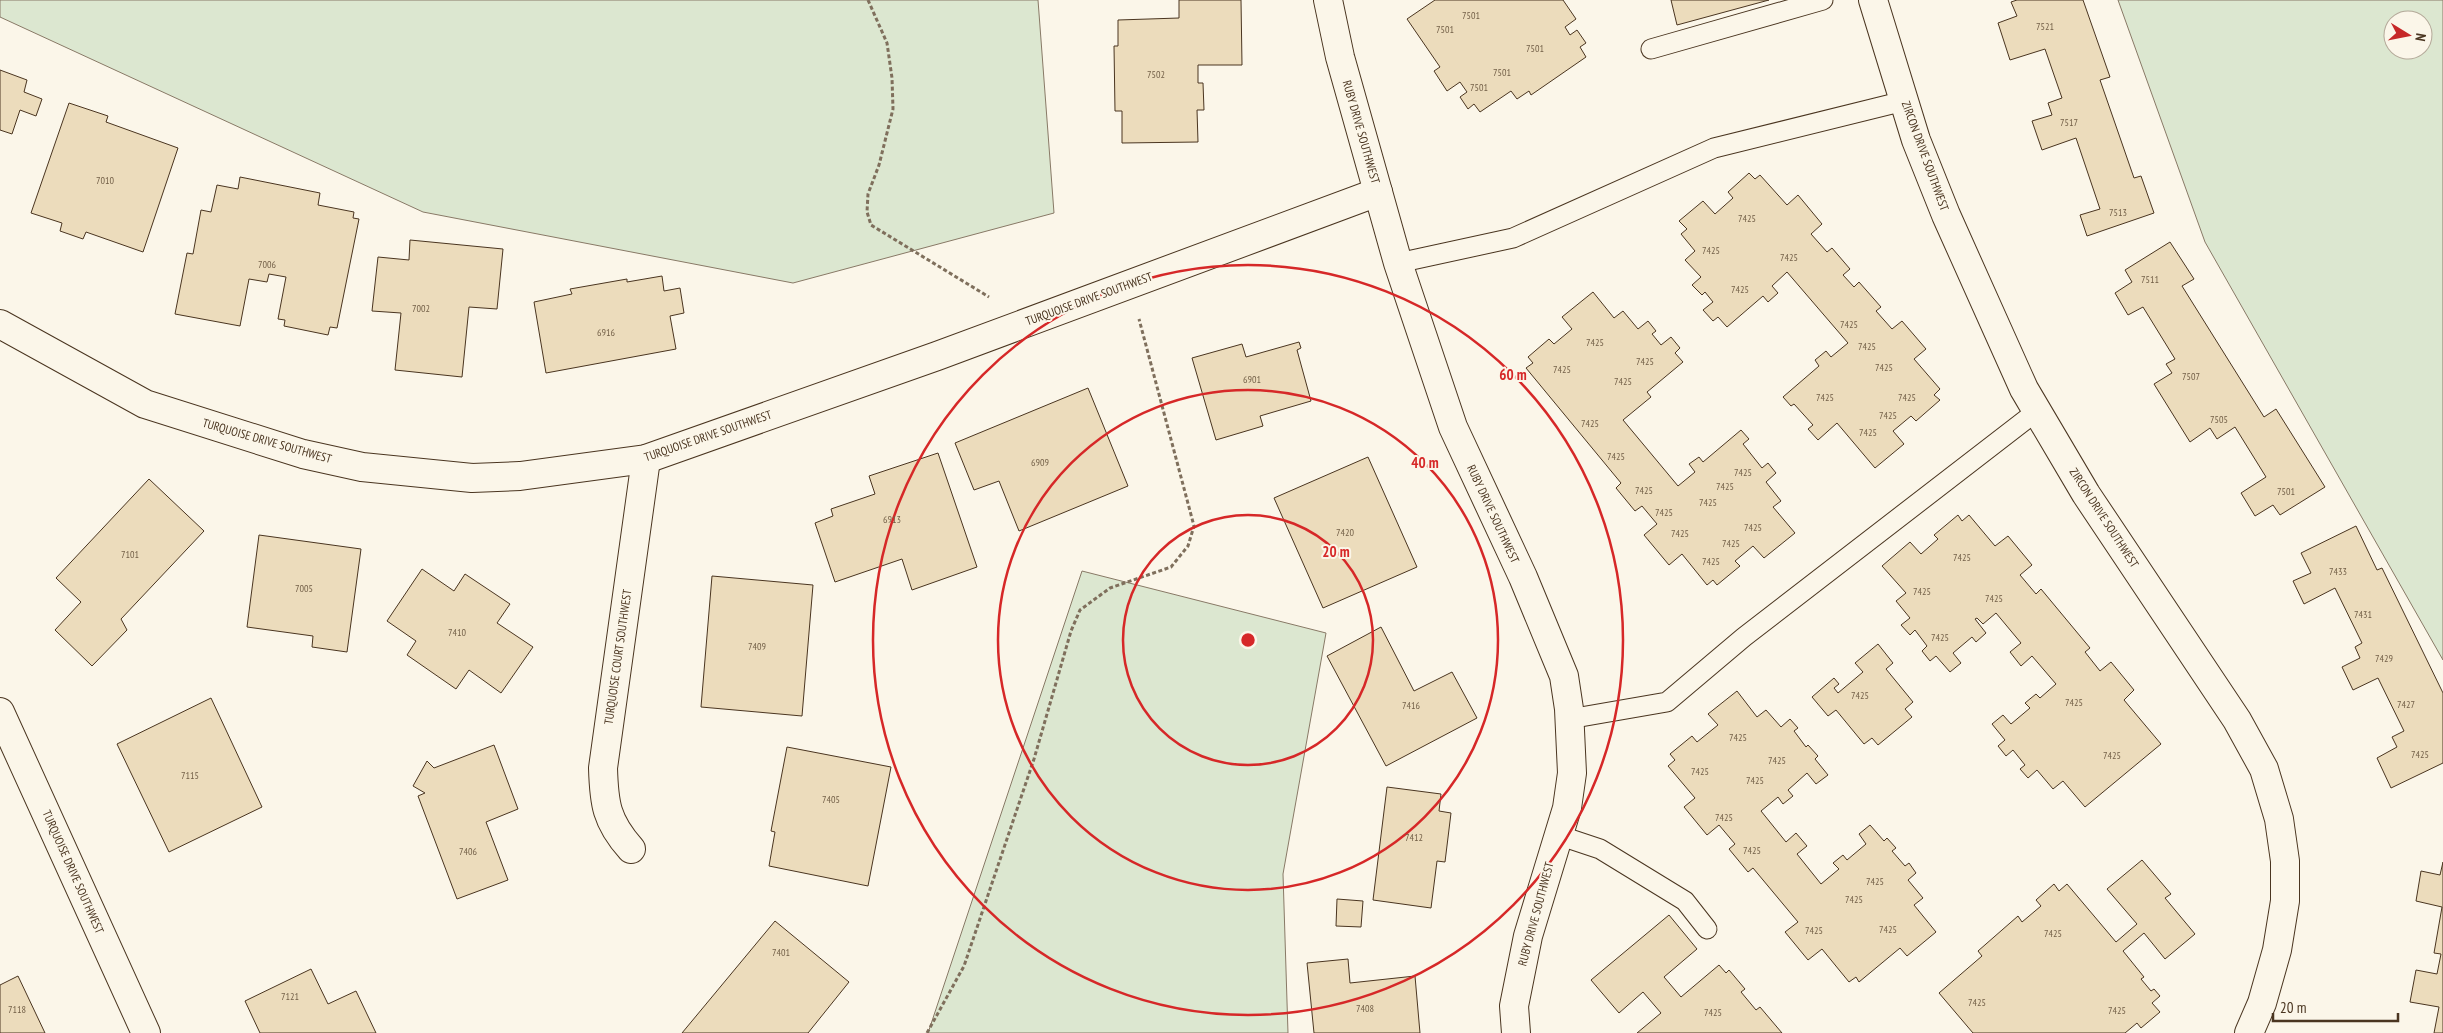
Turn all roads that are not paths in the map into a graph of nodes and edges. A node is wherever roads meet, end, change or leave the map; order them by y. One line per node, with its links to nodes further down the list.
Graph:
1 (1328, 0): 6 (street, RUBY DRIVE SOUTHWEST)
2 (1823, 0): 4 (lane)
3 (1873, 0): 5 (street, ZIRCON DRIVE SOUTHWEST)
4 (1650, 49)
5 (1904, 101): 7 (lane); 9 (street, ZIRCON DRIVE SOUTHWEST)
6 (1378, 192): 7 (street, RUBY DRIVE SOUTHWEST); 10 (street, TURQUOISE DRIVE SOUTHWEST)
7 (1398, 264): 12 (street, RUBY DRIVE SOUTHWEST)
8 (0, 324): 10 (street, TURQUOISE DRIVE SOUTHWEST)
9 (2037, 411): 12 (lane); 18 (street, ZIRCON DRIVE SOUTHWEST)
10 (646, 459): 14 (street, TURQUOISE COURT SOUTHWEST)
11 (0, 712): 16 (street, TURQUOISE DRIVE SOUTHWEST)
12 (1569, 719): 13 (street, RUBY DRIVE SOUTHWEST)
13 (1558, 835): 15 (lane); 17 (street, RUBY DRIVE SOUTHWEST)
14 (631, 848)
15 (1707, 929)
16 (146, 1033)
17 (1516, 1033)
18 (2249, 1033)

